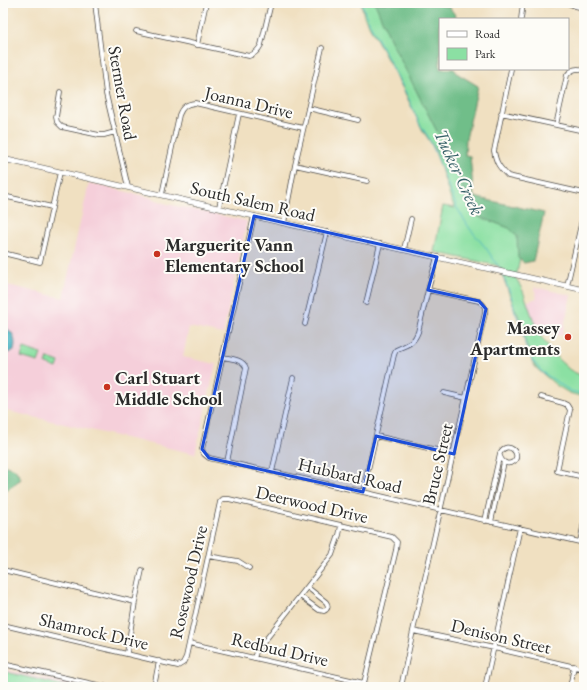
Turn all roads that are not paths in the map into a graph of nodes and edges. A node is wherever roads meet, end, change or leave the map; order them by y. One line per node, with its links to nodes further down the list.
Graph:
1 (95, 3): 20 (street, Stermer Road)
2 (206, 3): 9 (street)
3 (271, 3): 9 (street)
4 (523, 3): 7 (street)
5 (567, 3): 6 (street)
6 (584, 8)
7 (521, 18)
8 (136, 31): 9 (street)
9 (197, 45)
10 (322, 48): 14 (street)
11 (511, 70): 15 (street)
12 (584, 70): 18 (street)
13 (60, 92): 20 (street)
14 (308, 108): 17 (street); 19 (street)
15 (501, 113): 18 (street); 27 (street)
16 (239, 114): 19 (street, Joanna Drive); 28 (street, Joanna Drive); 31 (street)
17 (358, 120)
18 (556, 125): 21 (street)
19 (303, 128): 23 (street)
20 (115, 132): 26 (street, Stermer Road)
21 (584, 132)
22 (3, 158): 24 (main road, South Salem Road)
23 (295, 165): 25 (street); 35 (street)
24 (60, 172): 26 (main road, South Salem Road); 30 (street)
25 (367, 180)
26 (128, 187): 28 (main road, South Salem Road)
27 (584, 193)
28 (162, 194): 31 (main road, South Salem Road)
29 (3, 196): 30 (street)
30 (52, 207): 39 (street)
31 (219, 207): 33 (main road, South Salem Road)
32 (584, 211): 41 (street)
33 (254, 216): 35 (main road, South Salem Road); 46 (street)
34 (411, 219): 38 (street)
35 (284, 223): 36 (main road, South Salem Road)
36 (327, 232): 37 (main road, South Salem Road); 45 (street)
37 (380, 244): 38 (main road, South Salem Road); 44 (street)
38 (404, 249): 40 (main road, South Salem Road)
39 (3, 254)
40 (437, 257): 41 (main road, South Salem Road); 42 (street)
41 (567, 286): 43 (main road, South Salem Road)
42 (428, 290): 50 (street, Bruce Street); 51 (street)
43 (584, 290)
44 (366, 302)
45 (305, 324)
46 (223, 357): 54 (street); 54 (street, Hubbard Road)
47 (293, 378): 56 (street)
48 (444, 393): 50 (street)
49 (541, 397): 57 (street)
50 (466, 398): 52 (street, Bruce Street)
51 (376, 436): 52 (street); 58 (street)
52 (454, 454): 60 (street, Bruce Street)
53 (500, 456): 55 (street); 55 (street); 61 (street)
54 (227, 462): 56 (street, Hubbard Road)
55 (504, 462): 62 (street)
56 (272, 472): 58 (street, Hubbard Road)
57 (584, 477)
58 (364, 492): 60 (street, Hubbard Road)
59 (220, 502): 64 (street, Deerwood Drive); 67 (street, Rosewood Drive)
60 (441, 510): 61 (street, Hubbard Road); 75 (street, Bruce Street)
61 (485, 521): 62 (street, Hubbard Road)
62 (491, 522): 65 (street, Hubbard Road)
63 (584, 522): 66 (street)
64 (341, 526): 71 (street); 85 (street, Deerwood Drive)
65 (520, 528): 66 (street, Hubbard Road); 77 (street)
66 (582, 542)
67 (208, 556): 68 (street); 76 (street, Rosewood Drive)
68 (249, 568)
69 (3, 570): 73 (street)
70 (142, 570): 73 (street)
71 (307, 587): 72 (street); 72 (street)
72 (300, 596): 79 (street)
73 (135, 602): 78 (street)
74 (3, 624): 78 (street, Shamrock Drive)
75 (413, 631): 77 (street, Denison Street); 88 (street, Bruce Street)
76 (189, 643): 79 (street, Redbud Drive); 82 (street, Rosewood Drive)
77 (494, 648): 83 (street, Denison Street); 89 (street)
78 (126, 653): 80 (street, Shamrock Drive)
79 (254, 658): 85 (street, Redbud Drive)
80 (159, 661): 82 (street, Shamrock Drive); 87 (street, Rosewood Drive)
81 (3, 664): 86 (street)
82 (178, 666)
83 (574, 666): 84 (street, Denison Street); 90 (street)
84 (584, 669)
85 (365, 685)
86 (107, 687)
87 (154, 687)
88 (401, 687)
89 (485, 687)
90 (570, 687)

